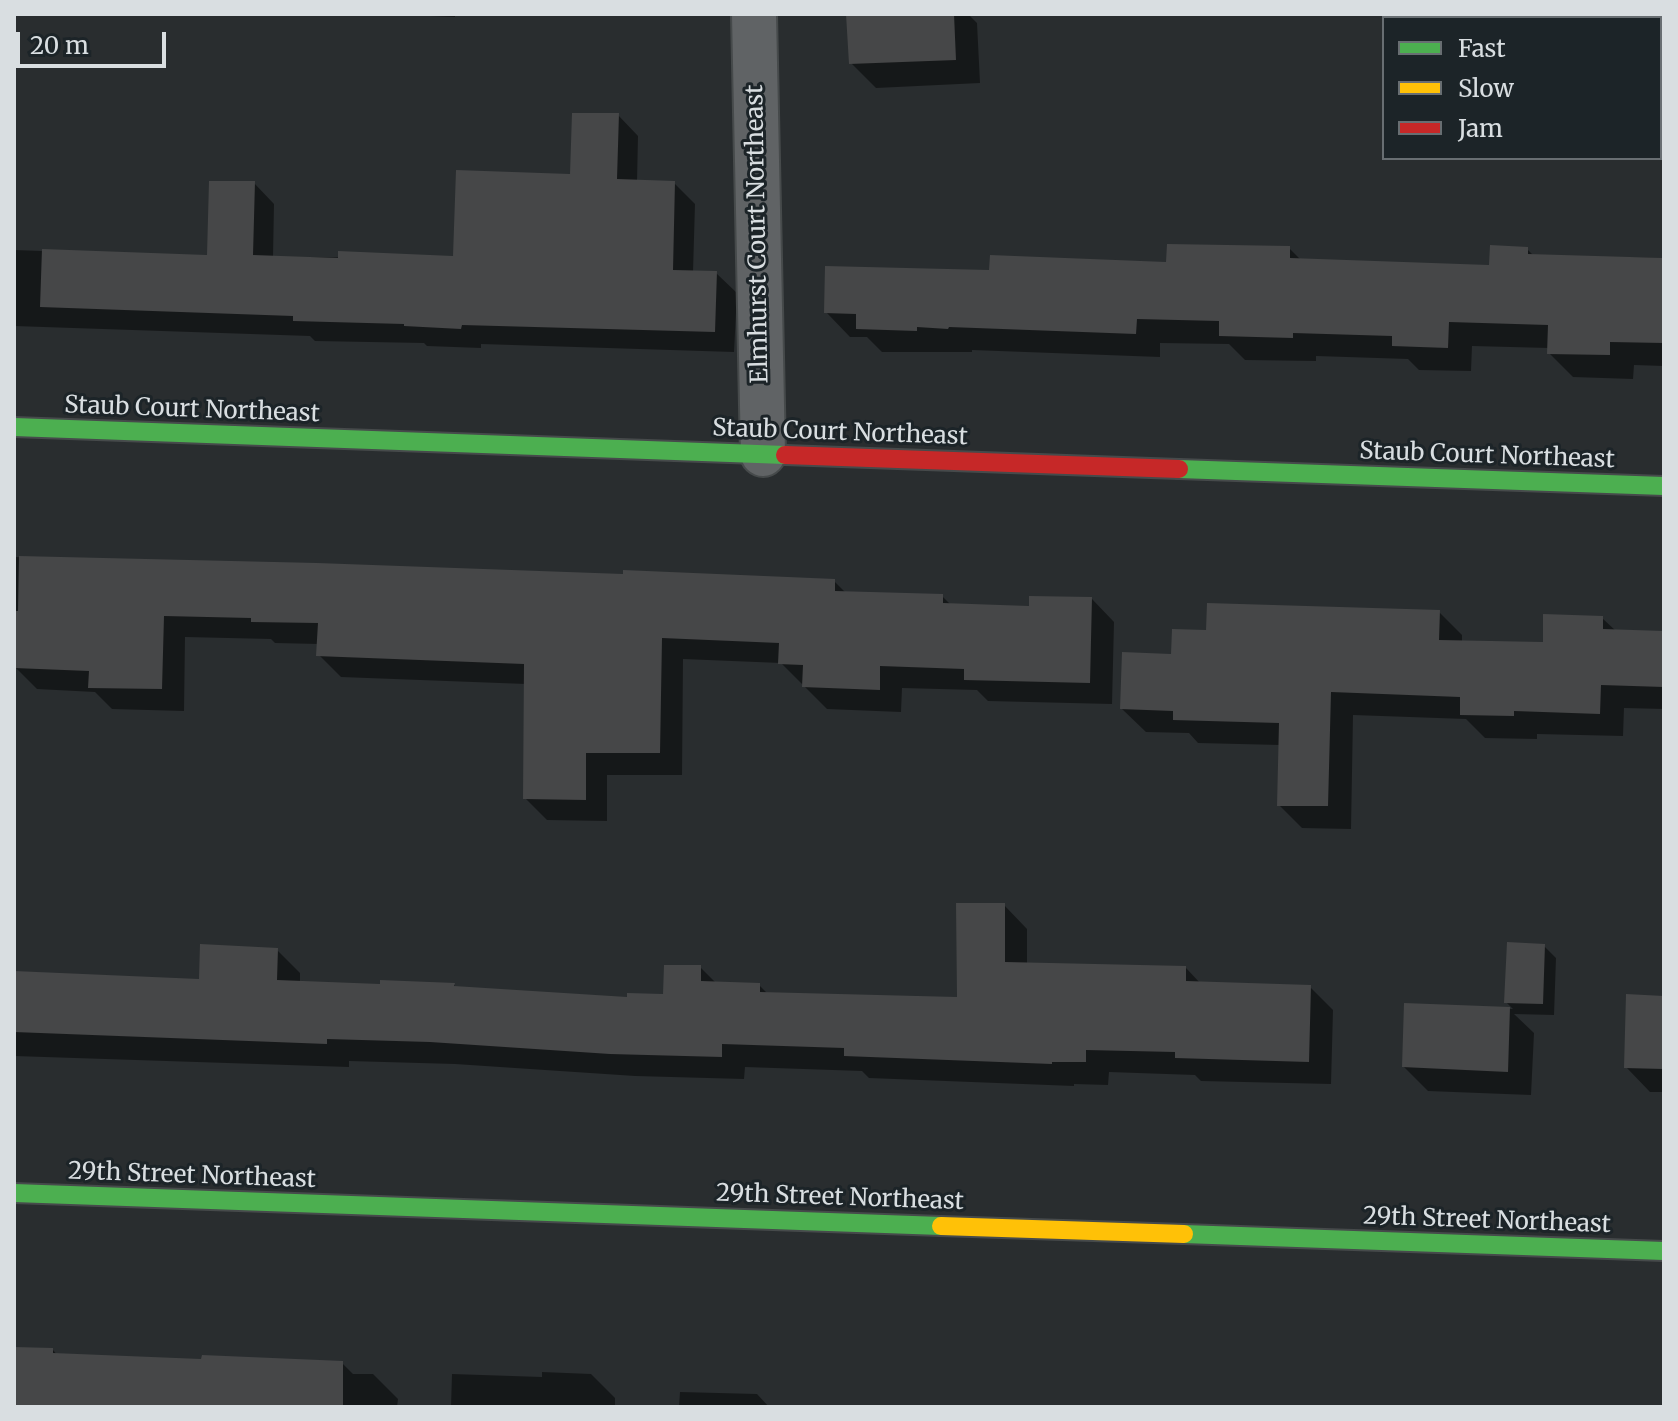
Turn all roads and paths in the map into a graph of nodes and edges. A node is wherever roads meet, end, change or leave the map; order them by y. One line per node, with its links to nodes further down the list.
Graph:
1 (754, 14): 3 (street, Elmhurst Court Northeast)
2 (14, 427): 3 (street, Staub Court Northeast)
3 (763, 454): 4 (street, Staub Court Northeast)
4 (1664, 486)
5 (14, 1193): 6 (street, 29th Street Northeast)
6 (1664, 1251)

